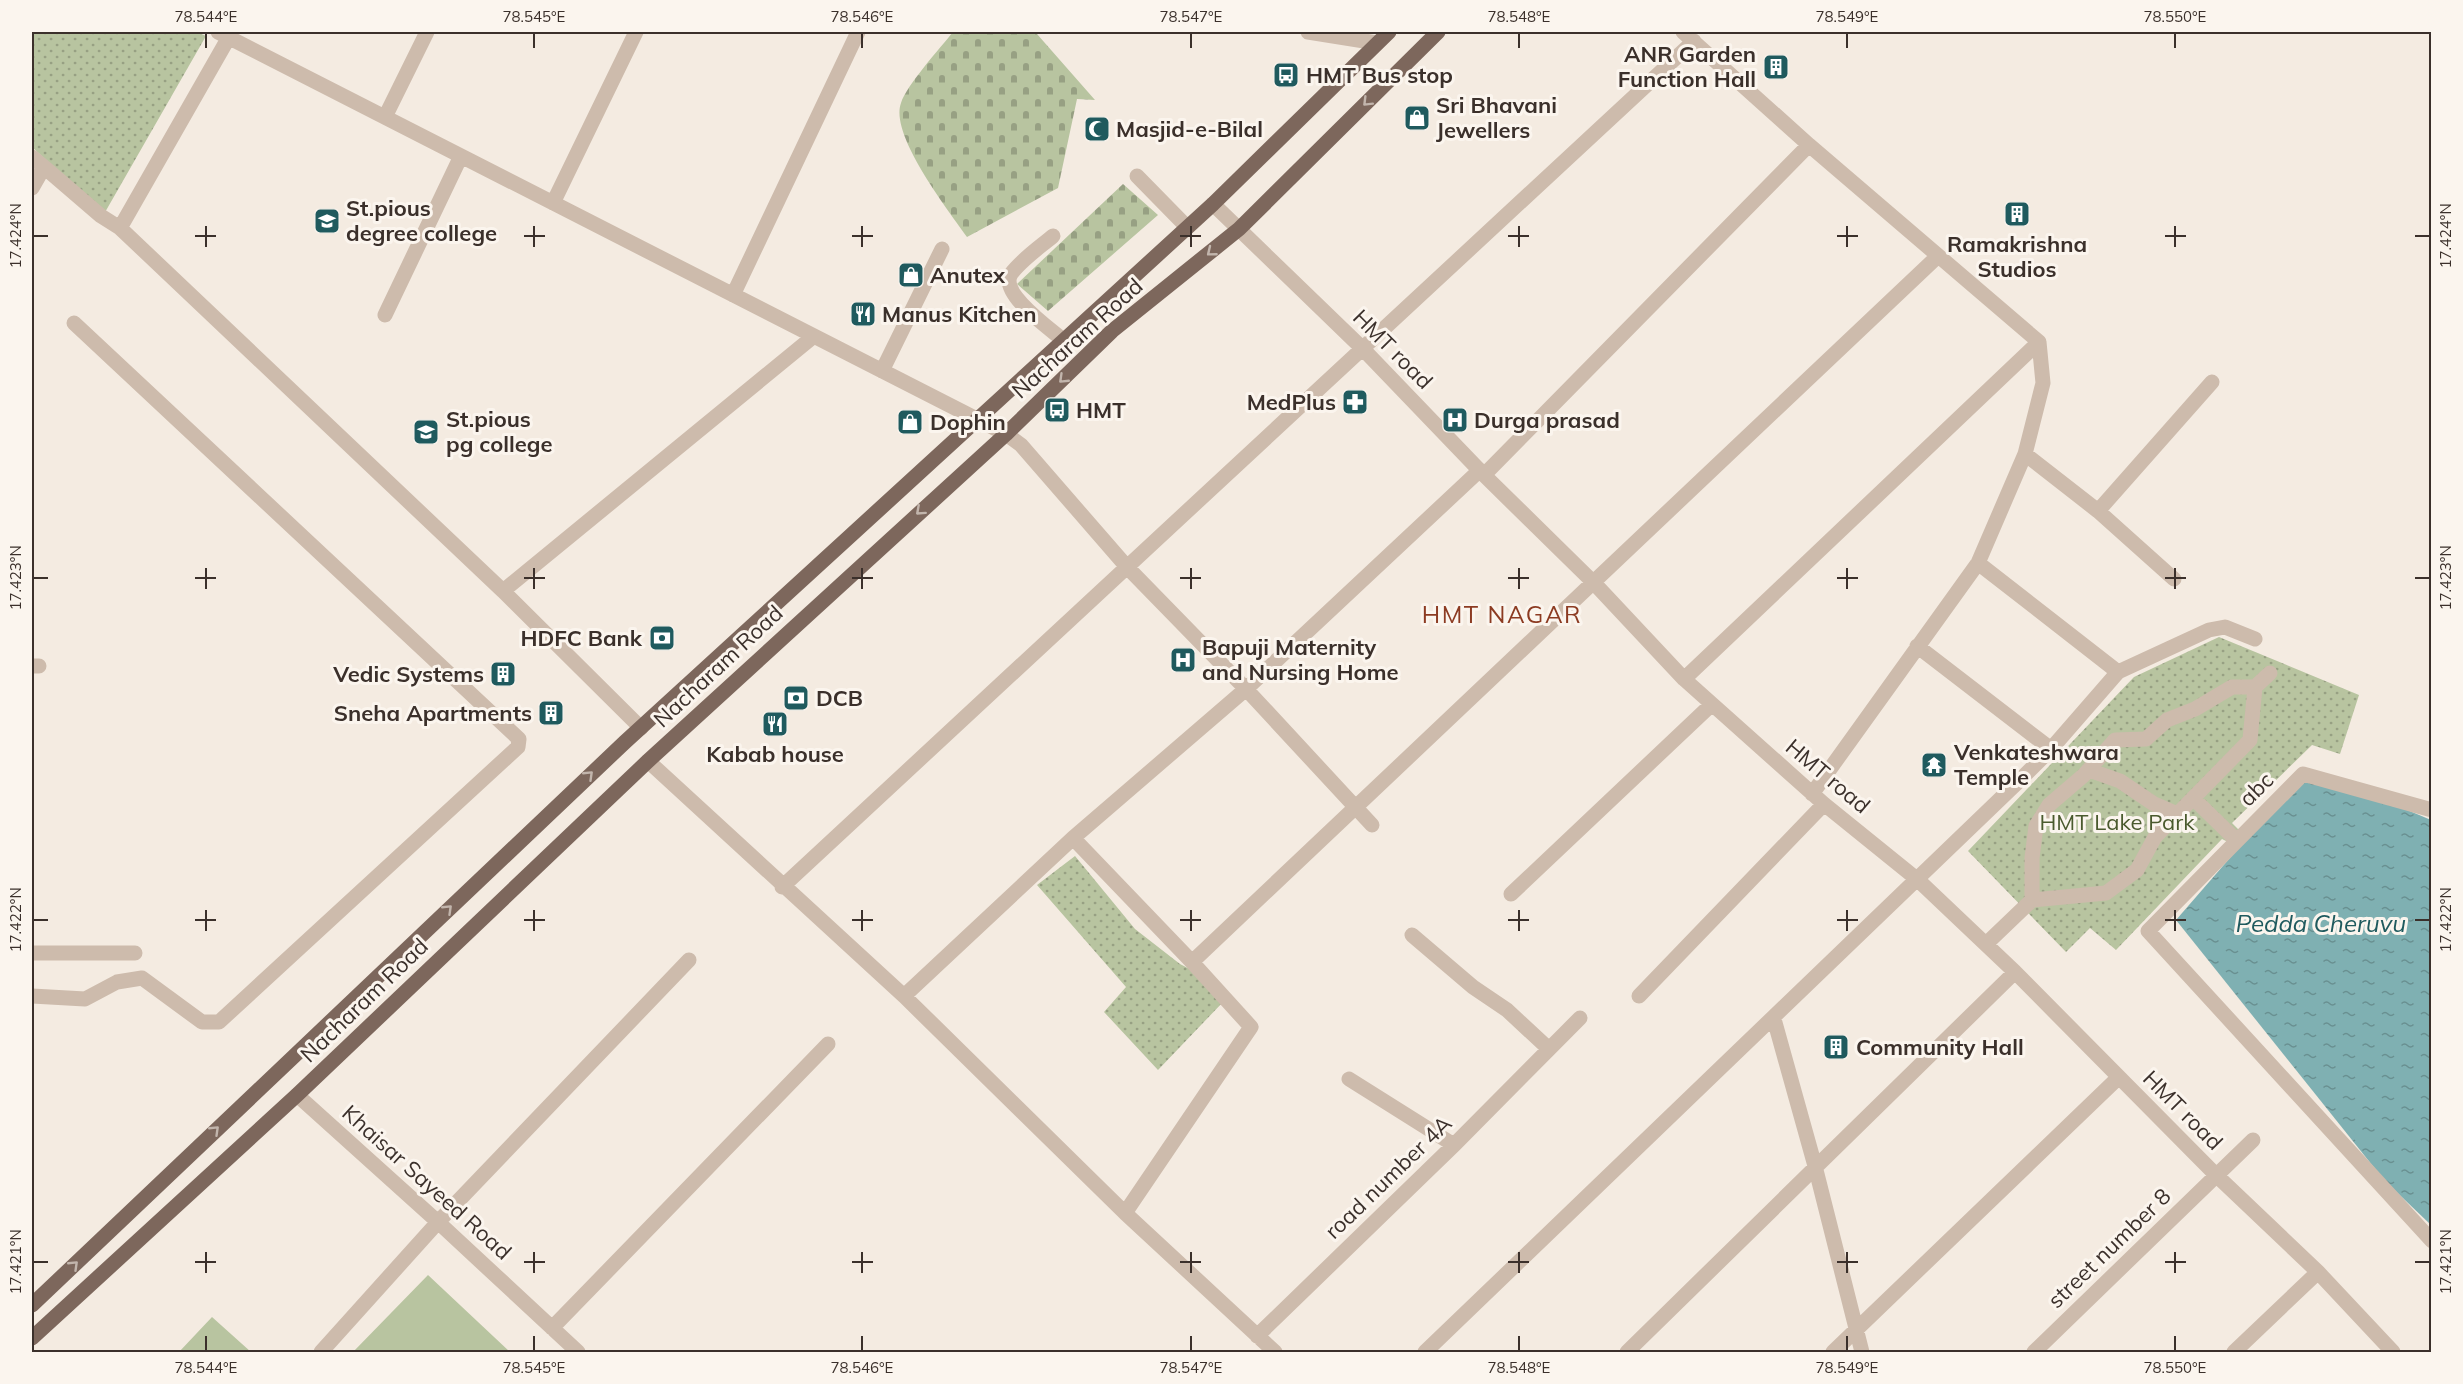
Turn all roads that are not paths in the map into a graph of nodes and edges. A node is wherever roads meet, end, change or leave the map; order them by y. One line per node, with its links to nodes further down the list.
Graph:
1 (428, 32): 10 (street)
2 (636, 32): 17 (street)
3 (858, 32): 25 (street)
4 (1308, 32): 9 (street)
5 (1389, 32): 9 (main road, Nacharam Road)
6 (1438, 32): 21 (main road, Nacharam Road, one-way to 21)
7 (224, 34): 10 (street); 20 (street)
8 (1688, 36): 11 (street); 31 (street)
9 (1377, 43): 18 (main road, Nacharam Road)
10 (385, 117): 12 (street)
11 (1809, 145): 24 (street); 37 (street)
12 (461, 156): 17 (street); 26 (street)
13 (32, 157): 14 (street)
14 (44, 167): 16 (street); 20 (street)
15 (1137, 176): 19 (street)
16 (32, 188)
17 (553, 203): 25 (street)
18 (1213, 204): 19 (main road, Nacharam Road); 21 (street, HMT road)
19 (1187, 227): 29 (main road, Nacharam Road)
20 (120, 228): 43 (street)
21 (1239, 229): 31 (street, HMT road); 35 (main road, Nacharam Road, one-way to 35)
22 (1053, 236): 29 (street)
23 (942, 249): 32 (street)
24 (1938, 256): 30 (street); 42 (street)
25 (733, 295): 28 (street)
26 (385, 315)
27 (74, 323): 76 (street)
28 (814, 336): 32 (street); 43 (street)
29 (1063, 340): 34 (main road, Nacharam Road)
30 (2039, 342): 36 (street); 48 (street)
31 (1362, 348): 37 (street, HMT road); 40 (street)
32 (882, 370): 34 (street)
33 (2212, 382): 38 (street)
34 (977, 417): 35 (street); 52 (main road, Nacharam Road)
35 (1006, 434): 40 (street); 54 (main road, Nacharam Road, one-way to 54)
36 (2025, 454): 38 (street); 39 (street)
37 (1482, 473): 42 (street, HMT road); 50 (street)
38 (2098, 511): 41 (street)
39 (1978, 563): 45 (street); 46 (street)
40 (1127, 567): 50 (street); 66 (street)
41 (2174, 579)
42 (1594, 583): 48 (street, HMT road); 59 (street)
43 (503, 591): 52 (street)
44 (2255, 639): 46 (street)
45 (1917, 646): 53 (street); 56 (street)
46 (2118, 672): 53 (street)
47 (2270, 673): 49 (street)
48 (1684, 679): 51 (street, HMT road)
49 (2255, 687): 55 (street); 57 (street)
50 (1246, 688): 59 (street); 64 (street)
51 (1711, 705): 56 (street, HMT road); 67 (street)
52 (641, 728): 94 (main road, Nacharam Road, one-way to 52)
53 (2051, 749): 65 (street)
54 (648, 761): 66 (street); 85 (main road, Nacharam Road)
55 (2089, 770): 61 (street); 68 (street)
56 (1812, 794): 58 (street, HMT road)
57 (2193, 798): 61 (street); 63 (street)
58 (1824, 804): 65 (street, HMT road); 78 (street)
59 (1356, 807): 62 (street); 74 (street)
60 (2432, 810): 92 (street, abc)
61 (2177, 814): 68 (street)
62 (1372, 825)
63 (2233, 837)
64 (1073, 838): 74 (street); 77 (street)
65 (1918, 880): 70 (street, HMT road); 80 (street)
66 (782, 886): 77 (street)
67 (1511, 894)
68 (2032, 900): 70 (street)
69 (1412, 935): 82 (street)
70 (1986, 944): 75 (street, HMT road)
71 (135, 952): 72 (street)
72 (32, 953)
73 (689, 960): 91 (street)
74 (1192, 962): 90 (street)
75 (2015, 972): 83 (street, HMT road); 88 (street)
76 (32, 996)
77 (904, 996): 90 (street)
78 (1639, 996)
79 (1580, 1018): 82 (street, road number 4A)
80 (1774, 1019): 88 (street); 102 (street)
81 (828, 1044): 95 (street)
82 (1549, 1049): 87 (street, road number 4A)
83 (2119, 1077): 89 (street, HMT road); 96 (street)
84 (1349, 1079): 87 (street)
85 (297, 1095): 91 (street, Khaisar Sayeed Road); 98 (main road, Nacharam Road)
86 (2253, 1140): 89 (street, street number 8)
87 (1454, 1145): 97 (street, road number 4A)
88 (1815, 1166): 96 (street); 103 (street)
89 (2216, 1175): 93 (street, HMT road); 106 (street, street number 8)
90 (1125, 1213): 97 (street)
91 (438, 1222): 95 (street, Khaisar Sayeed Road); 99 (street)
92 (2432, 1241)
93 (2318, 1272): 107 (street); 108 (street, HMT road)
94 (32, 1305)
95 (552, 1328): 100 (street, Khaisar Sayeed Road)
96 (1855, 1330): 104 (street); 105 (street)
97 (1257, 1336): 101 (street)
98 (32, 1338)
99 (321, 1353)
100 (578, 1353)
101 (1275, 1353)
102 (1425, 1353)
103 (1627, 1353)
104 (1833, 1353)
105 (1862, 1353)
106 (2034, 1353)
107 (2234, 1353)
108 (2393, 1353)

